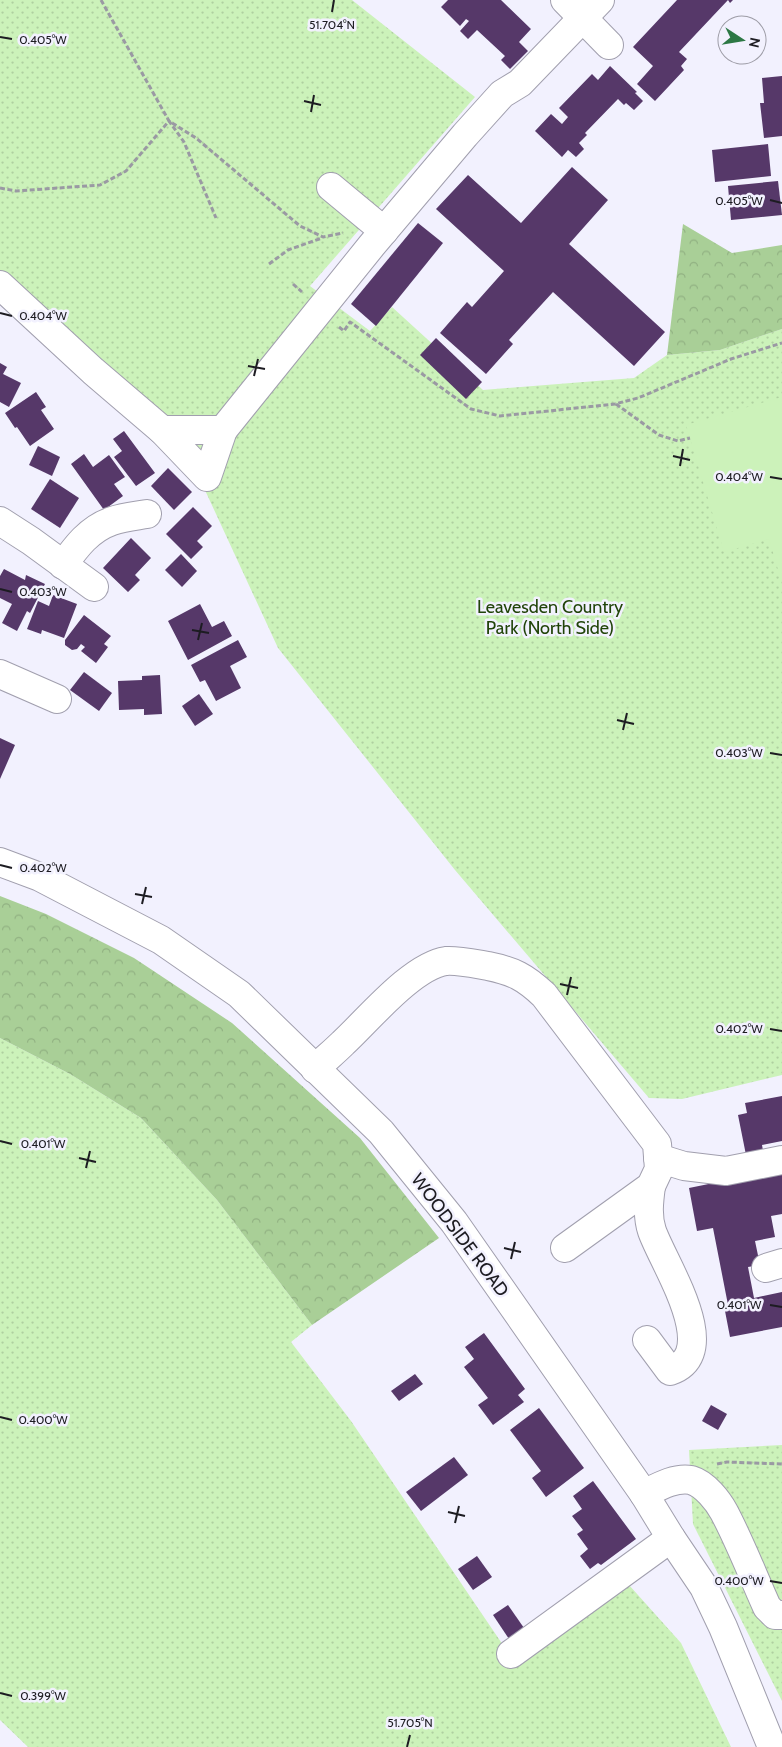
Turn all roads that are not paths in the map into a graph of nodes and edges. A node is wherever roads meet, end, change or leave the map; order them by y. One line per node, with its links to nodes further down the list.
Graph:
1 (583, 6): 2 (street); 4 (street)
2 (609, 45)
3 (332, 187): 4 (street)
4 (374, 223): 7 (street)
5 (0, 285): 6 (street)
6 (162, 430): 7 (street); 7 (street)
7 (223, 430)
8 (146, 514): 10 (street)
9 (0, 521): 10 (street)
10 (63, 565): 11 (street)
11 (94, 587)
12 (0, 674): 13 (street)
13 (57, 699)
14 (0, 862): 15 (street, WOODSIDE ROAD)
15 (315, 1069): 16 (street); 21 (street, WOODSIDE ROAD)
16 (658, 1158): 17 (street); 18 (street)
17 (782, 1160)
18 (651, 1186): 19 (street); 20 (street)
19 (565, 1248)
20 (647, 1340)
21 (644, 1494): 22 (street, WOODSIDE ROAD); 23 (street)
22 (671, 1538): 24 (street); 25 (street, WOODSIDE ROAD)
23 (782, 1615)
24 (511, 1654)
25 (772, 1747)

